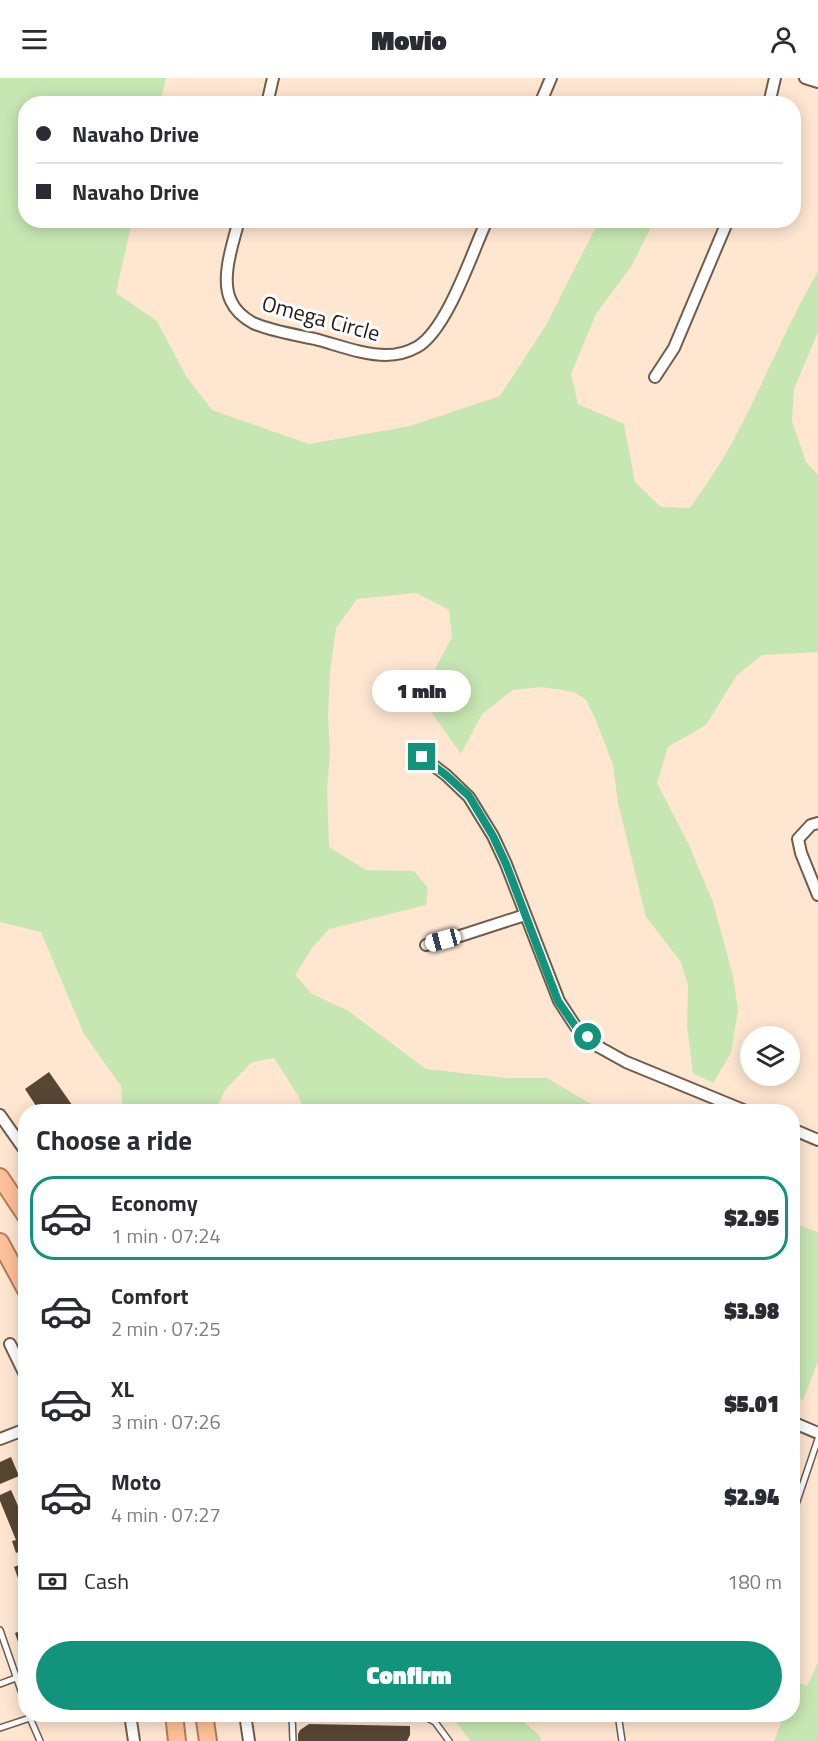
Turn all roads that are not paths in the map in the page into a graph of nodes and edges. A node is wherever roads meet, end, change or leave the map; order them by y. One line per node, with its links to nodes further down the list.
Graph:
1 (273, 78): 6 (street)
2 (551, 78): 7 (street)
3 (776, 78): 8 (street)
4 (805, 78): 5 (street)
5 (818, 82)
6 (269, 96)
7 (543, 96)
8 (771, 96)
9 (237, 228): 10 (street, Omega Circle)
10 (484, 228)
11 (725, 228): 12 (street)
12 (655, 377)
13 (422, 757): 16 (street)
14 (818, 823): 15 (street)
15 (818, 895)
16 (525, 915): 17 (street); 18 (street)
17 (426, 945)
18 (728, 1104)
19 (0, 1115): 22 (street)
20 (800, 1132): 21 (street)
21 (818, 1140)
22 (18, 1141)
23 (0, 1177): 24 (highway)
24 (18, 1204)
25 (0, 1242): 26 (highway)
26 (18, 1275)
27 (10, 1344): 28 (street)
28 (18, 1360)
29 (800, 1425): 31 (street)
30 (18, 1433): 32 (street)
31 (818, 1433)
32 (0, 1439)
33 (818, 1439): 34 (lane)
34 (800, 1492)
35 (0, 1630): 36 (lane)
36 (2, 1643): 37 (lane)
37 (16, 1678): 38 (lane); 39 (lane)
38 (18, 1683)
39 (0, 1684)
40 (18, 1721): 49 (lane)
41 (32, 1722): 50 (lane)
42 (131, 1722): 51 (street)
43 (175, 1722): 52 (highway)
44 (205, 1722): 53 (highway)
45 (246, 1722): 54 (street)
46 (292, 1722): 55 (lane)
47 (435, 1722): 56 (lane)
48 (619, 1722): 57 (lane)
49 (0, 1728)
50 (40, 1741)
51 (134, 1741)
52 (177, 1741)
53 (208, 1741)
54 (249, 1741)
55 (293, 1741)
56 (449, 1741)
57 (622, 1741)

